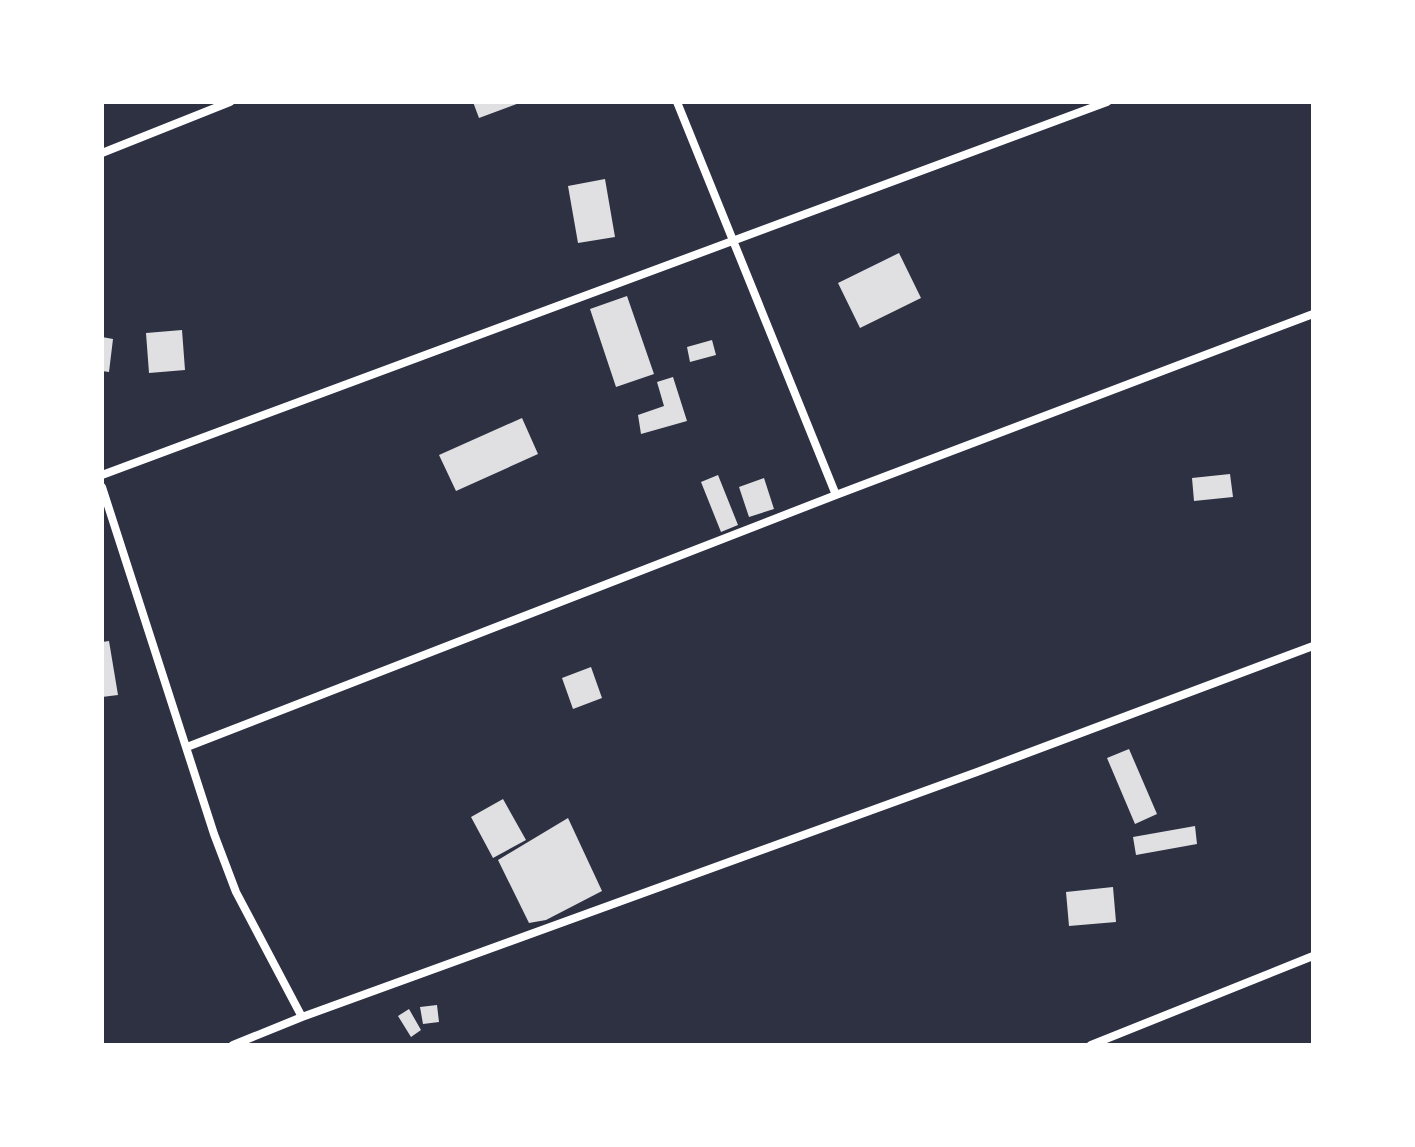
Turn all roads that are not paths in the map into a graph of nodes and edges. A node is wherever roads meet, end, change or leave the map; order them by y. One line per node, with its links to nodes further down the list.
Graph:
1 (230, 102): 4 (street)
2 (677, 102): 5 (street)
3 (1107, 102): 5 (street)
4 (102, 153)
5 (733, 241): 7 (street); 9 (street)
6 (1313, 314): 9 (street)
7 (102, 475)
8 (102, 487): 11 (street)
9 (836, 495): 11 (street)
10 (1313, 646): 13 (street)
11 (187, 747): 13 (street)
12 (1313, 956): 15 (street)
13 (302, 1017): 14 (street)
14 (233, 1045)
15 (1091, 1045)

